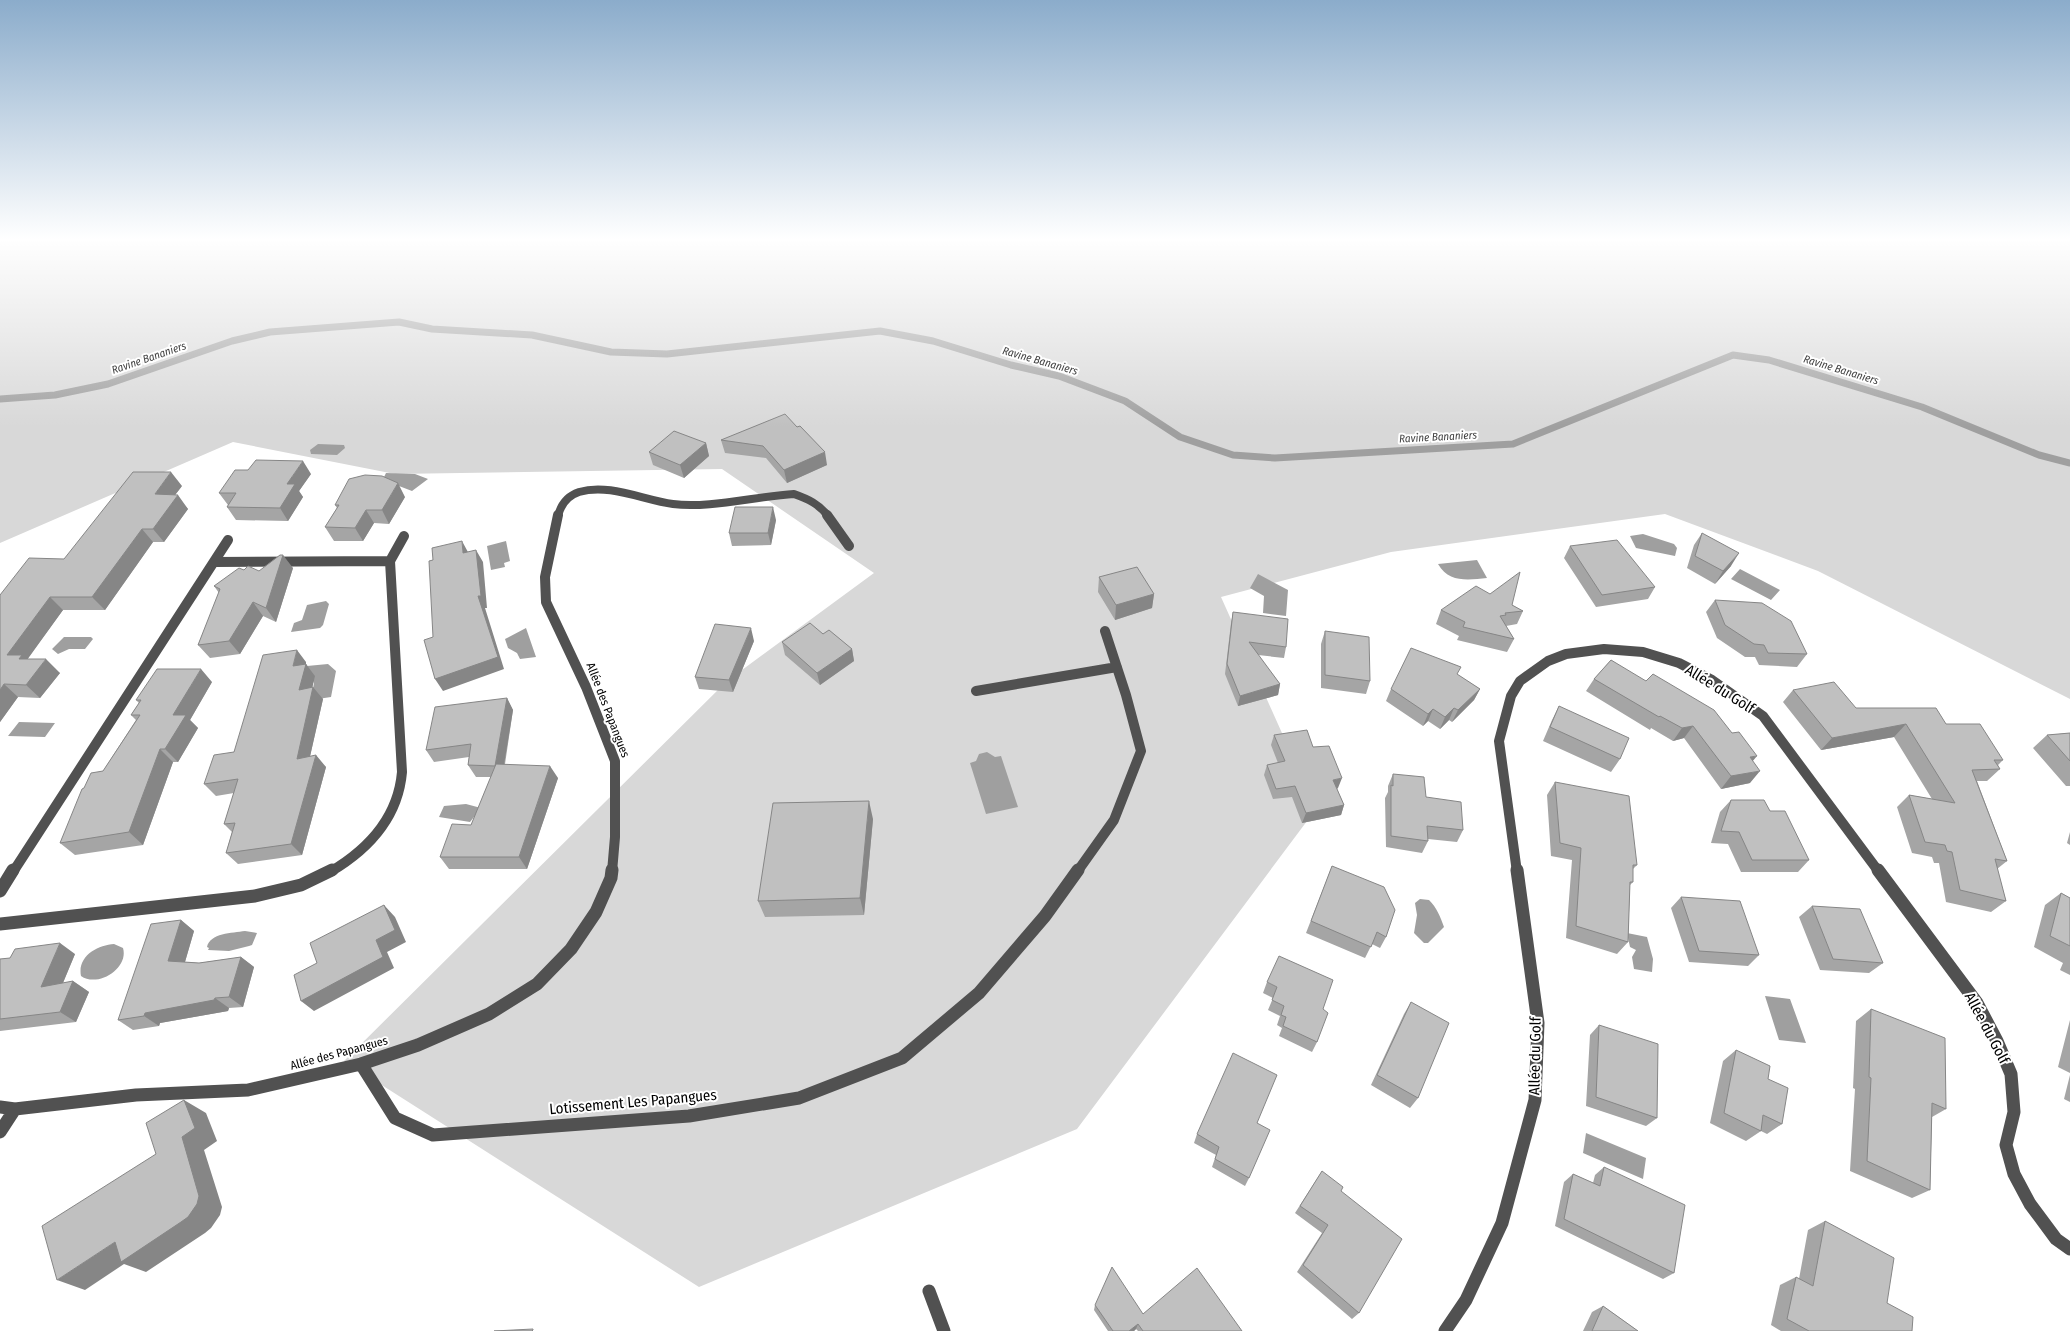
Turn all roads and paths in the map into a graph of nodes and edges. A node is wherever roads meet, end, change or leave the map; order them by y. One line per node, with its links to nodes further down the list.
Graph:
1 (404, 536): 4 (street)
2 (228, 540): 5 (street)
3 (849, 546): 11 (street, Allée des Papangues)
4 (390, 561): 5 (street); 10 (street)
5 (214, 562): 9 (street)
6 (1105, 631): 7 (street, Lotissement Les Papangues)
7 (1117, 667): 8 (street); 11 (street, Lotissement Les Papangues)
8 (976, 691)
9 (0, 891)
10 (0, 924)
11 (361, 1064): 13 (street, Allée des Papangues)
12 (0, 1107): 13 (street, Allée des Papangues)
13 (15, 1109): 14 (street)
14 (0, 1132)
15 (2070, 1249): 18 (street, Allée du Golf)
16 (929, 1291): 17 (street)
17 (944, 1331)
18 (1445, 1331)

